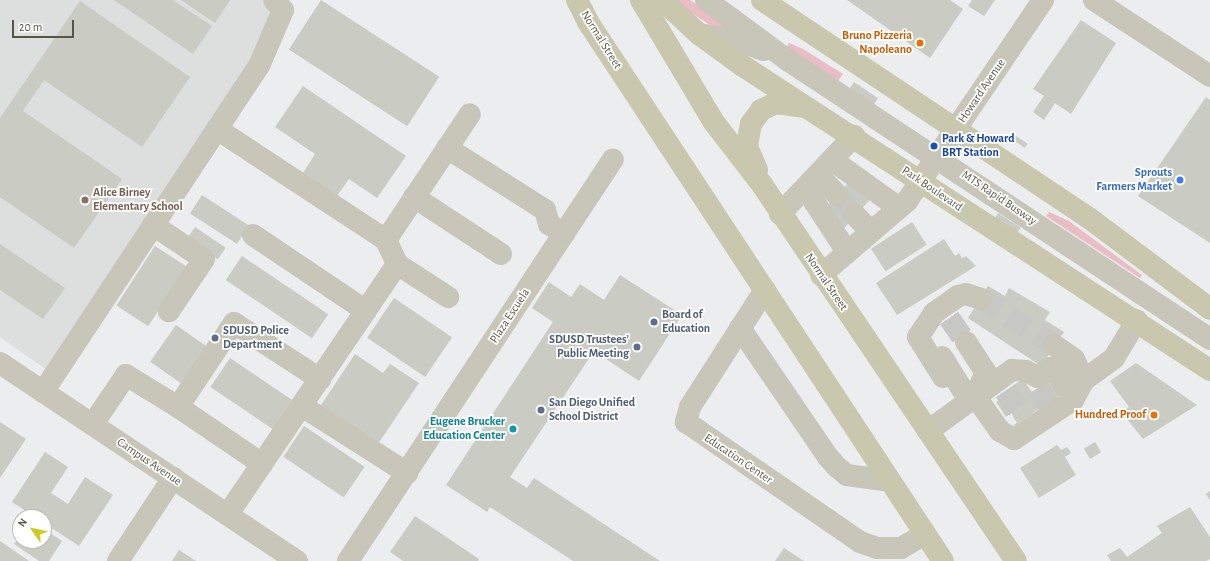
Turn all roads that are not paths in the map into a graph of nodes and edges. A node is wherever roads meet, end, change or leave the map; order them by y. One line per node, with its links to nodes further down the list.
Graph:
1 (274, 0): 14 (street)
2 (577, 0): 37 (main road, Normal Street)
3 (641, 0): 22 (main road, Normal Street)
4 (662, 0): 9 (main road, Park Boulevard)
5 (706, 0): 10 (street, MTS Rapid Busway)
6 (762, 0): 15 (main road)
7 (1043, 0): 15 (street, Howard Avenue)
8 (1094, 0): 11 (street)
9 (699, 34): 10 (street, MTS Rapid Busway); 12 (main road, Park Boulevard)
10 (786, 59): 18 (street, MTS Rapid Busway)
11 (1210, 76)
12 (812, 109): 16 (main road, Park Boulevard); 22 (main road)
13 (470, 114): 17 (street)
14 (217, 129): 28 (street); 32 (street)
15 (956, 130): 18 (street, Howard Avenue); 40 (main road)
16 (854, 136): 20 (street); 21 (main road, Park Boulevard)
17 (448, 148): 24 (street); 30 (street)
18 (938, 158): 21 (street, Howard Avenue); 45 (street, MTS Rapid Busway)
19 (613, 159): 30 (street, Plaza Escuela)
20 (819, 175): 23 (street); 25 (street); 26 (street); 33 (street)
21 (922, 182): 25 (street, Howard Avenue); 43 (main road, Park Boulevard)
22 (763, 186): 26 (main road, Normal Street)
23 (837, 196)
24 (414, 197): 32 (street); 34 (street)
25 (899, 208): 29 (street, Howard Avenue)
26 (780, 214): 36 (main road, Normal Street)
27 (855, 215): 29 (street)
28 (153, 225): 42 (street); 52 (street)
29 (871, 232): 33 (street, Howard Avenue)
30 (564, 234): 60 (street, Plaza Escuela)
31 (253, 235): 41 (street)
32 (386, 240): 35 (street)
33 (847, 252): 36 (street, Howard Avenue)
34 (501, 254)
35 (397, 264): 38 (street); 41 (street)
36 (821, 274): 58 (main road, Normal Street)
37 (765, 290): 44 (street, Education Center); 62 (main road, Normal Street)
38 (448, 297)
39 (981, 299): 53 (street)
40 (1210, 309)
41 (366, 310): 50 (street)
42 (168, 311)
43 (1137, 320): 49 (main road, Park Boulevard); 51 (street)
44 (740, 328): 62 (street); 64 (street, Education Center)
45 (1210, 339)
46 (1054, 345): 51 (street)
47 (955, 350): 53 (street)
48 (0, 364): 52 (street, Campus Avenue)
49 (1210, 370)
50 (320, 378): 55 (street); 56 (street)
51 (1084, 380): 54 (street)
52 (43, 392): 57 (street, Campus Avenue)
53 (975, 396): 54 (street); 54 (street); 58 (street)
54 (1036, 396)
55 (302, 406): 59 (street); 60 (street)
56 (178, 407): 57 (street); 59 (street)
57 (93, 424): 61 (street, Campus Avenue)
58 (928, 431): 69 (main road, Normal Street)
59 (262, 464): 63 (street)
60 (407, 473): 67 (street, Plaza Escuela)
61 (173, 478): 63 (street, Campus Avenue); 65 (street)
62 (890, 481): 64 (main road, Normal Street)
63 (228, 514): 66 (street, Campus Avenue)
64 (925, 534): 68 (main road, Normal Street)
65 (118, 561)
66 (297, 561)
67 (348, 561)
68 (943, 561)
69 (1016, 561)

